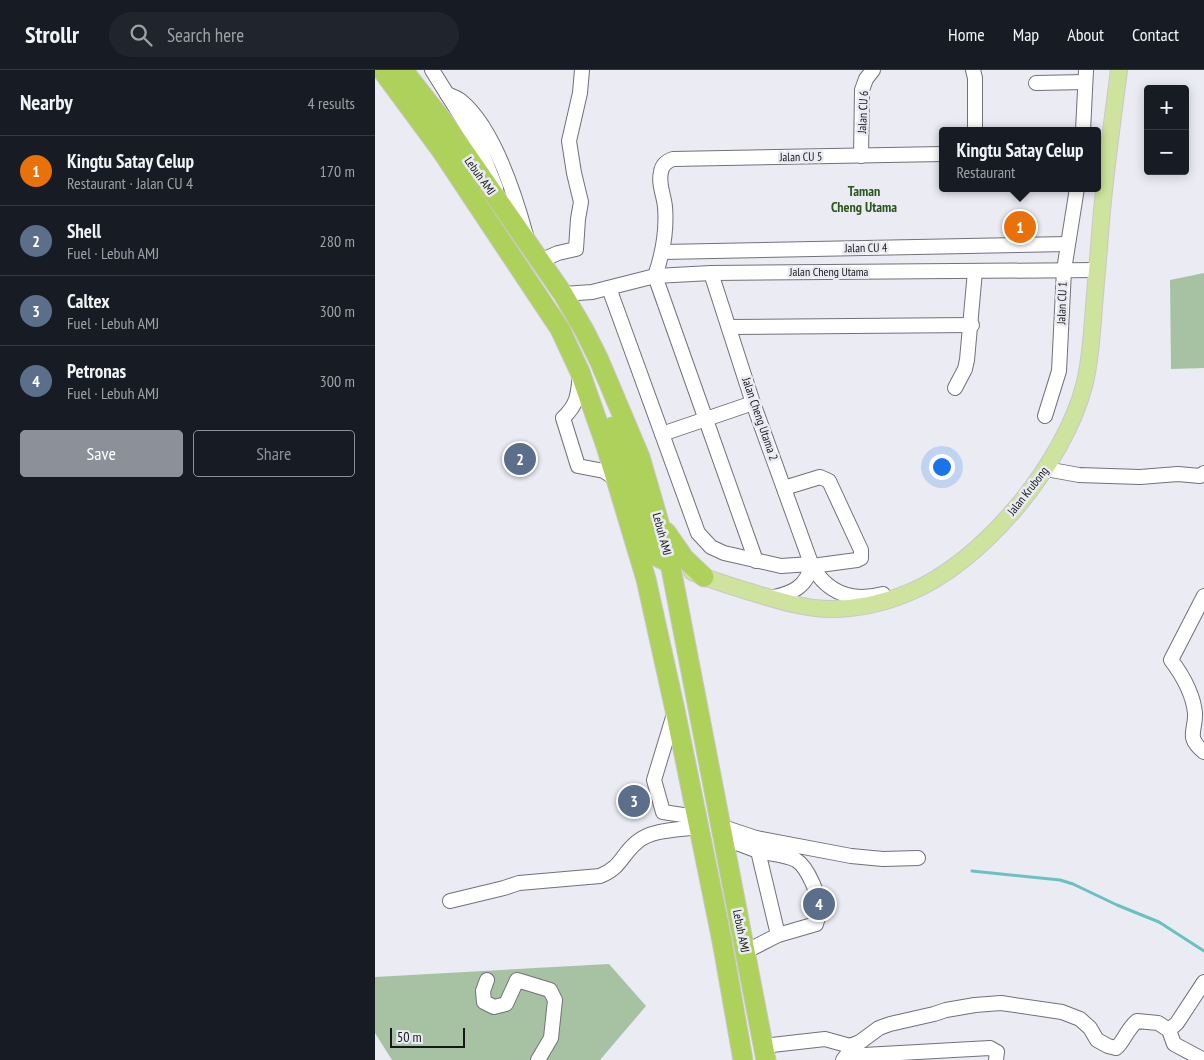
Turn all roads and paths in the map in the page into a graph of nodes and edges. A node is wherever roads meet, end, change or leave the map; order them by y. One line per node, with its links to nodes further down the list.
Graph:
1 (382, 70): 30 (highway, Lebuh AMJ)
2 (403, 70): 16 (highway, Lebuh AMJ)
3 (432, 70): 10 (street)
4 (582, 70): 20 (street)
5 (873, 70): 14 (street, Jalan CU 6)
6 (973, 70): 11 (street)
7 (1119, 70): 22 (main road, Jalan Krubong)
8 (1086, 76): 9 (street); 12 (street)
9 (1036, 83)
10 (447, 94): 16 (street); 18 (street)
11 (975, 127)
12 (1083, 127)
13 (939, 154): 14 (street, Jalan CU 5)
14 (861, 156): 19 (street, Jalan CU 5)
15 (1076, 192): 17 (street, Jalan CU 1)
16 (505, 210): 18 (highway, Lebuh AMJ)
17 (1068, 244): 19 (street, Jalan CU 4); 21 (street, Jalan CU 1)
18 (529, 245): 20 (highway, Lebuh AMJ)
19 (663, 252): 25 (street)
20 (540, 261): 27 (highway, Lebuh AMJ)
21 (1064, 270): 22 (street, Jalan Cheng Utama); 23 (street, Jalan Cheng Utama); 34 (street, Jalan CU 1)
22 (1097, 270): 37 (main road, Jalan Krubong)
23 (975, 272): 24 (street, Jalan Cheng Utama); 28 (street)
24 (711, 273): 25 (street, Jalan Cheng Utama); 29 (street, Jalan Cheng Utama 2)
25 (655, 276): 26 (street, Jalan Cheng Utama); 35 (street)
26 (609, 288): 27 (street, Jalan Cheng Utama); 36 (street)
27 (563, 294): 41 (highway, Lebuh AMJ)
28 (972, 325): 29 (street); 32 (street)
29 (729, 327): 33 (street, Jalan Cheng Utama 2)
30 (560, 329): 31 (highway, Lebuh AMJ); 43 (highway)
31 (580, 372): 39 (highway, Lebuh AMJ); 39 (street)
32 (955, 388)
33 (753, 403): 35 (street); 40 (street, Jalan Cheng Utama 2)
34 (1045, 416)
35 (706, 419): 36 (street); 42 (street)
36 (662, 434): 42 (street)
37 (1046, 470): 38 (street); 46 (main road, Jalan Krubong)
38 (1204, 474)
39 (617, 480): 50 (highway, Lebuh AMJ)
40 (784, 488): 44 (street, Jalan Cheng Utama 2); 44 (street)
41 (651, 494): 43 (highway, Lebuh AMJ); 45 (highway)
42 (756, 561): 44 (street)
43 (669, 563): 45 (main road, Jalan Krubong); 49 (highway, Lebuh AMJ); 50 (highway)
44 (811, 565): 46 (street, Jalan Cheng Utama 2); 48 (street)
45 (704, 577): 48 (main road, Jalan Krubong); 49 (highway)
46 (918, 589): 48 (main road, Jalan Krubong)
47 (1204, 596): 52 (street)
48 (770, 598)
49 (677, 601): 54 (highway, Lebuh AMJ)
50 (655, 618): 51 (highway, Lebuh AMJ)
51 (675, 710): 53 (highway, Lebuh AMJ); 53 (street)
52 (1204, 752)
53 (697, 822): 57 (street); 66 (highway, Lebuh AMJ)
54 (721, 832): 55 (street); 59 (highway, Lebuh AMJ)
55 (757, 844): 56 (street); 58 (street); 58 (street)
56 (918, 858)
57 (450, 901)
58 (778, 935): 59 (street)
59 (745, 952): 63 (highway, Lebuh AMJ)
60 (487, 980): 65 (street)
61 (1204, 982): 62 (street)
62 (1169, 1030): 63 (street); 68 (street)
63 (765, 1053)
64 (993, 1054): 67 (street)
65 (538, 1060)
66 (743, 1060)
67 (843, 1060)
68 (1204, 1060)

